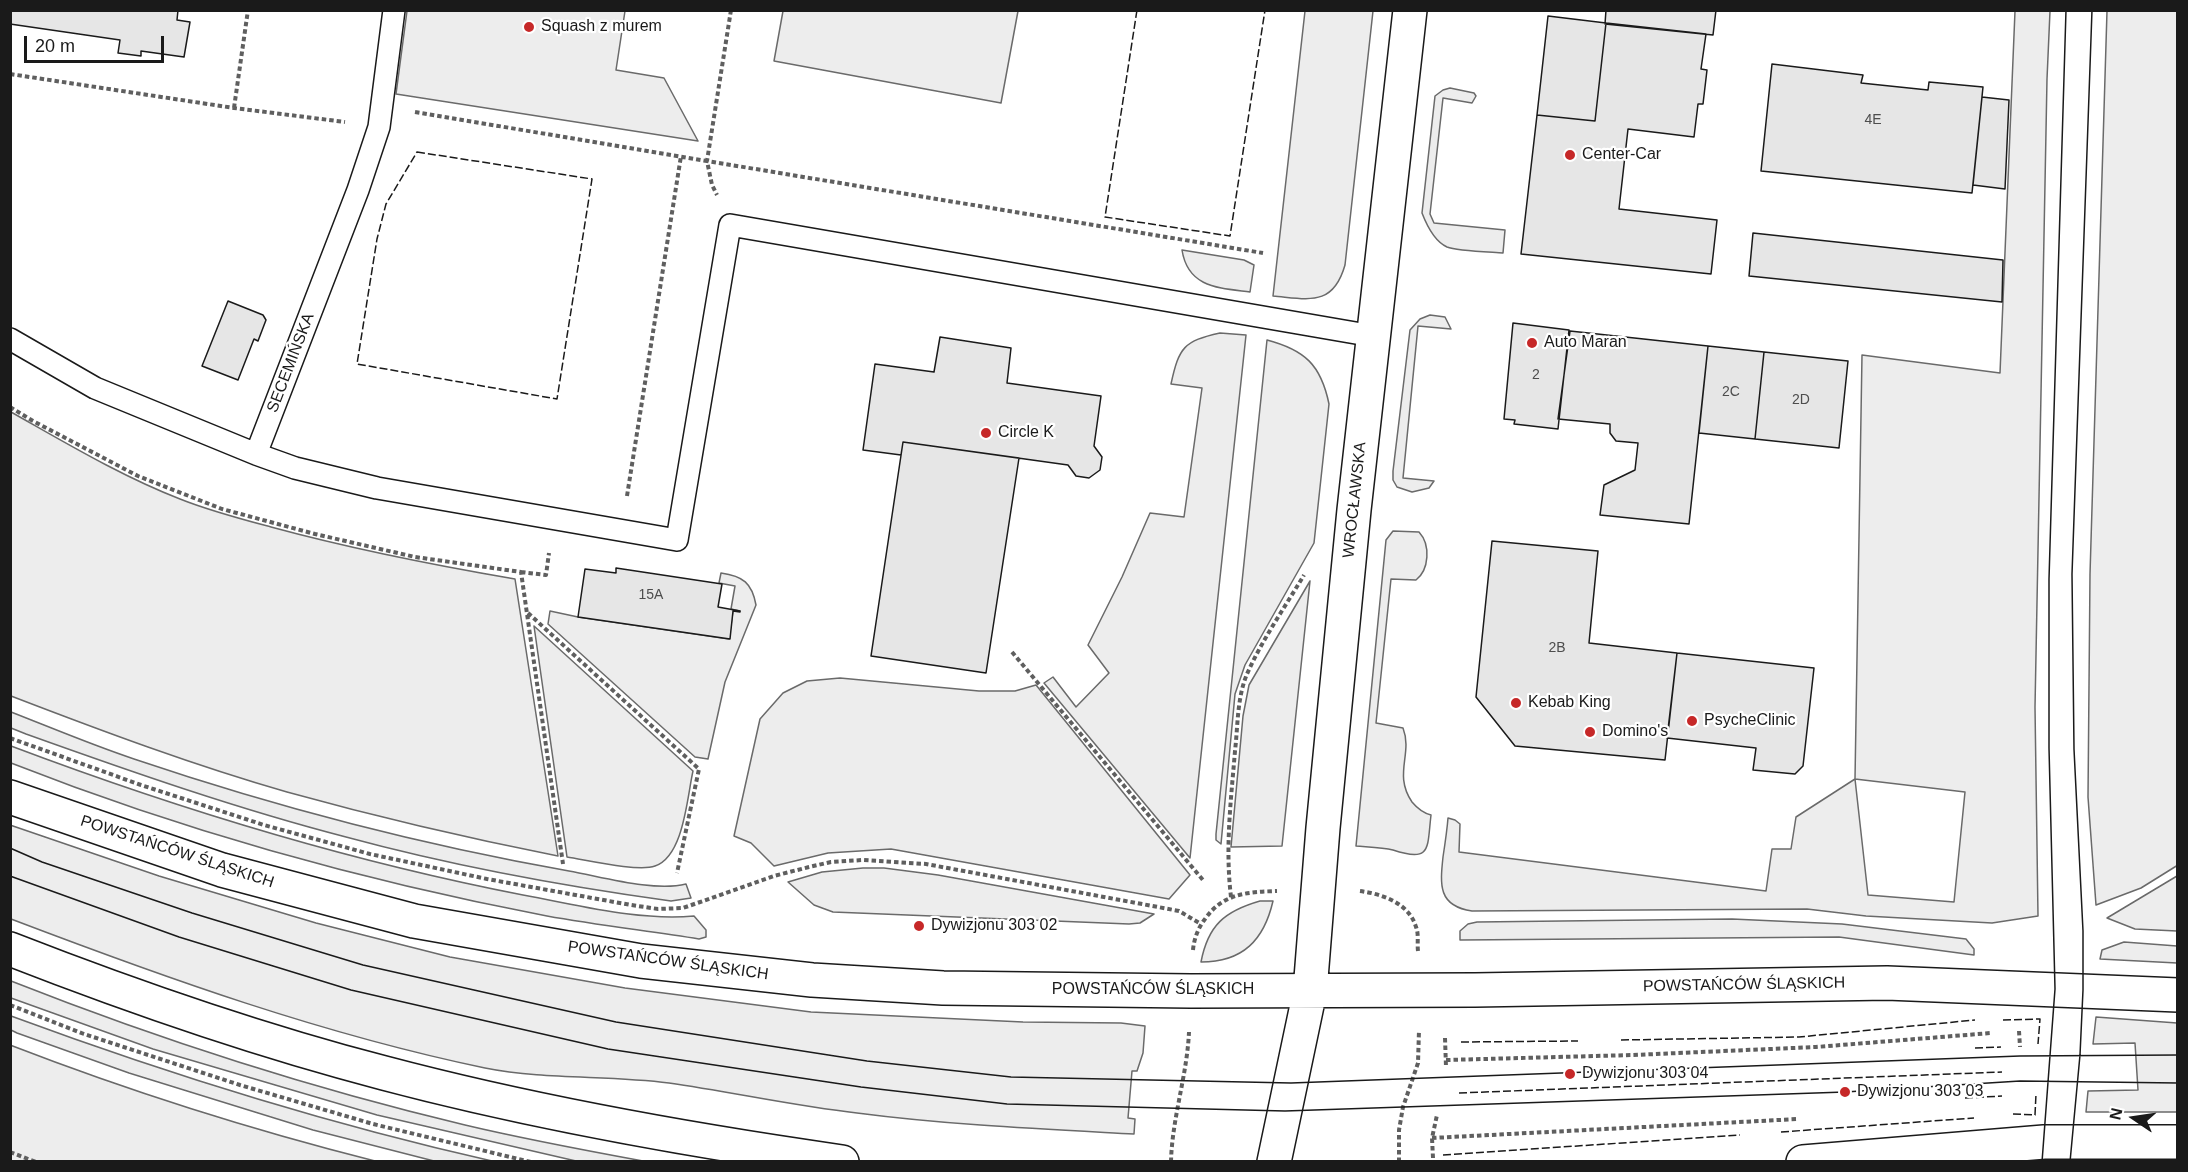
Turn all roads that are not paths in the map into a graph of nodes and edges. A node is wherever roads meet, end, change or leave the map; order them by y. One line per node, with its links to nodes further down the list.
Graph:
1 (394, 10): 5 (lane, SECEMIŃSKA)
2 (1410, 10): 3 (main road, WROCŁAWSKA)
3 (1373, 336): 5 (lane); 8 (main road, WROCŁAWSKA)
4 (10, 339): 5 (lane)
5 (256, 454)
6 (10, 797): 8 (main road, POWSTAŃCÓW ŚLĄSKICH)
7 (10, 949): 11 (main road)
8 (1310, 991): 9 (main road, POWSTAŃCÓW ŚLĄSKICH); 12 (main road)
9 (2178, 995)
10 (2178, 1143): 13 (main road)
11 (842, 1161)
12 (1275, 1161)
13 (1803, 1161)

